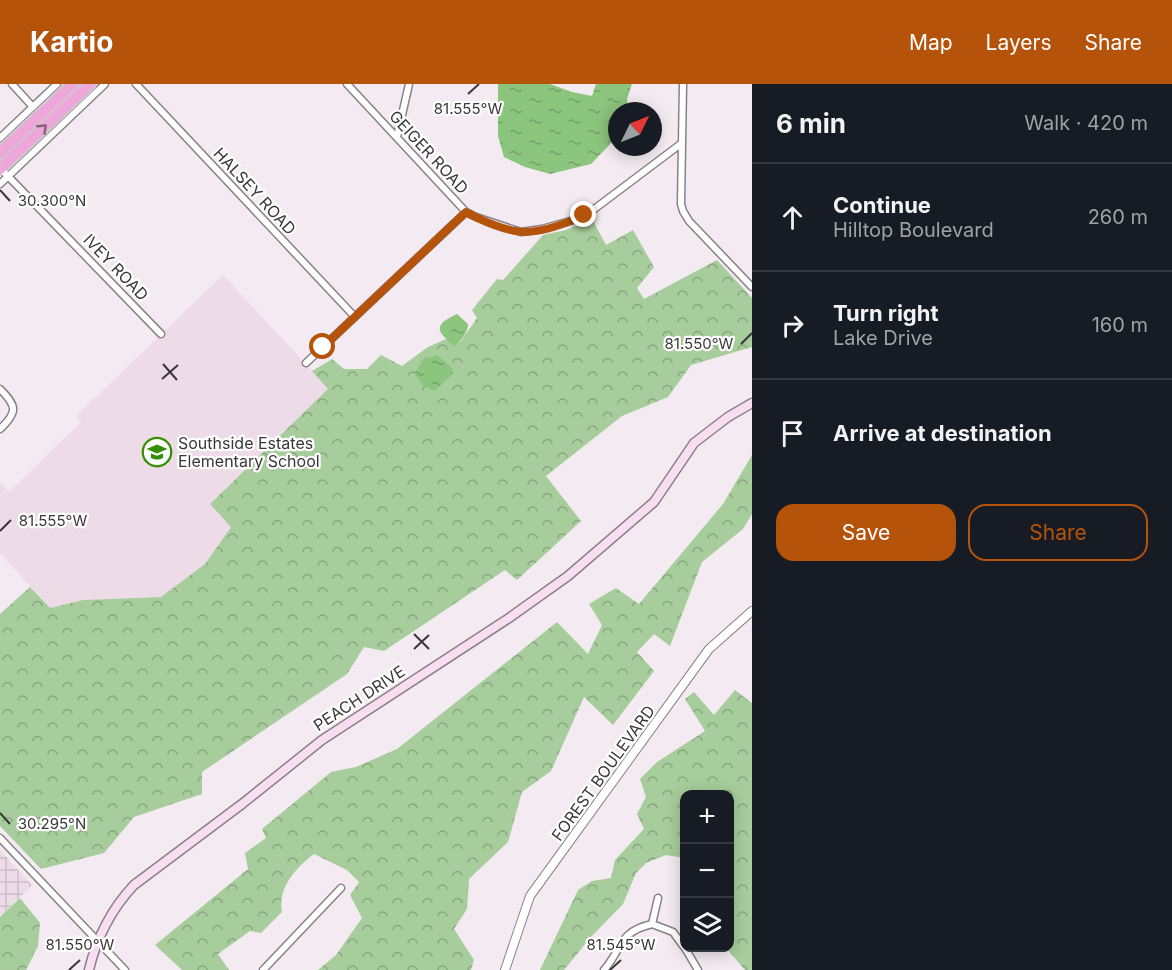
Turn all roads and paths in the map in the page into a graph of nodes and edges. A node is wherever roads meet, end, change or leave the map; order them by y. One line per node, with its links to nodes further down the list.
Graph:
1 (12, 84): 10 (street)
2 (57, 84): 10 (street)
3 (73, 84): 14 (highway)
4 (90, 84): 15 (highway, one-way to 4)
5 (105, 84): 15 (street)
6 (136, 84): 19 (street, HALSEY ROAD)
7 (347, 84): 11 (street, GEIGER ROAD)
8 (409, 84): 11 (street)
9 (683, 84): 13 (street)
10 (33, 107): 12 (street)
11 (397, 137): 17 (street, GEIGER ROAD)
12 (0, 138)
13 (682, 143): 17 (street); 18 (street)
14 (0, 153)
15 (2, 170): 16 (street); 20 (street, IVEY ROAD)
16 (0, 184)
17 (466, 212): 19 (street)
18 (752, 287)
19 (355, 317): 21 (street)
20 (161, 334)
21 (306, 363)
22 (0, 389): 24 (street)
23 (752, 403): 30 (main road, PEACH DRIVE)
24 (0, 429)
25 (752, 611): 36 (street, FOREST BOULEVARD)
26 (0, 838): 30 (street)
27 (341, 888): 35 (street)
28 (658, 898): 29 (street)
29 (652, 924): 31 (street); 37 (street)
30 (98, 941): 33 (main road, PEACH DRIVE); 34 (street)
31 (680, 942)
32 (687, 952): 38 (street)
33 (89, 970)
34 (125, 970)
35 (263, 970)
36 (505, 970)
37 (604, 970)
38 (698, 970)

